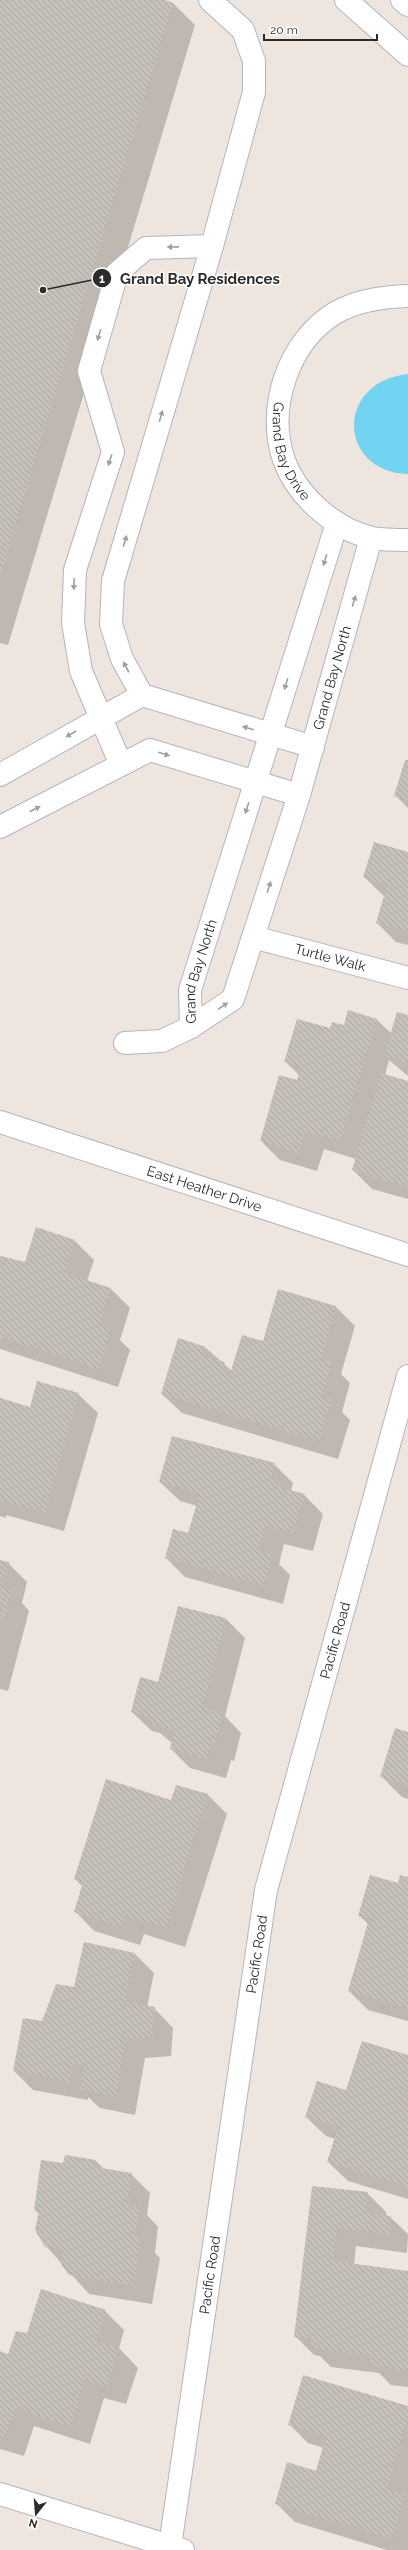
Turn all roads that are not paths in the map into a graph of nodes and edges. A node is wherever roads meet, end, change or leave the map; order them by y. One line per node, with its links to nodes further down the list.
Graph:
1 (210, 0): 6 (street)
2 (346, 0): 5 (street)
3 (402, 0): 4 (street)
4 (408, 5)
5 (408, 55)
6 (212, 246): 11 (street, one-way to 6); 12 (street, one-way to 12)
7 (408, 296): 8 (street, Grand Bay Drive)
8 (336, 523): 9 (street, Grand Bay Drive); 13 (street, Grand Bay North, one-way to 13)
9 (371, 538): 10 (street, Grand Bay Drive); 14 (street, Grand Bay North, one-way to 9)
10 (408, 540)
11 (142, 695): 12 (street); 13 (street, one-way to 11)
12 (101, 717): 15 (street); 16 (street, one-way to 16)
13 (271, 735): 14 (street); 17 (street, Grand Bay North)
14 (313, 747): 18 (street, Grand Bay North)
15 (122, 765): 17 (street, one-way to 17); 19 (street, one-way to 15)
16 (0, 775)
17 (256, 782): 18 (street); 22 (street, Grand Bay North, one-way to 22)
18 (299, 795): 20 (street, Grand Bay North, one-way to 18)
19 (0, 827)
20 (253, 937): 21 (street, Turtle Walk); 22 (street, Grand Bay North, one-way to 20)
21 (408, 978)
22 (191, 1027): 23 (street)
23 (125, 1043)
24 (0, 1122): 25 (street, East Heather Drive)
25 (408, 1255)
26 (408, 1376): 28 (street, Pacific Road)
27 (0, 2494): 28 (street)
28 (177, 2548)

